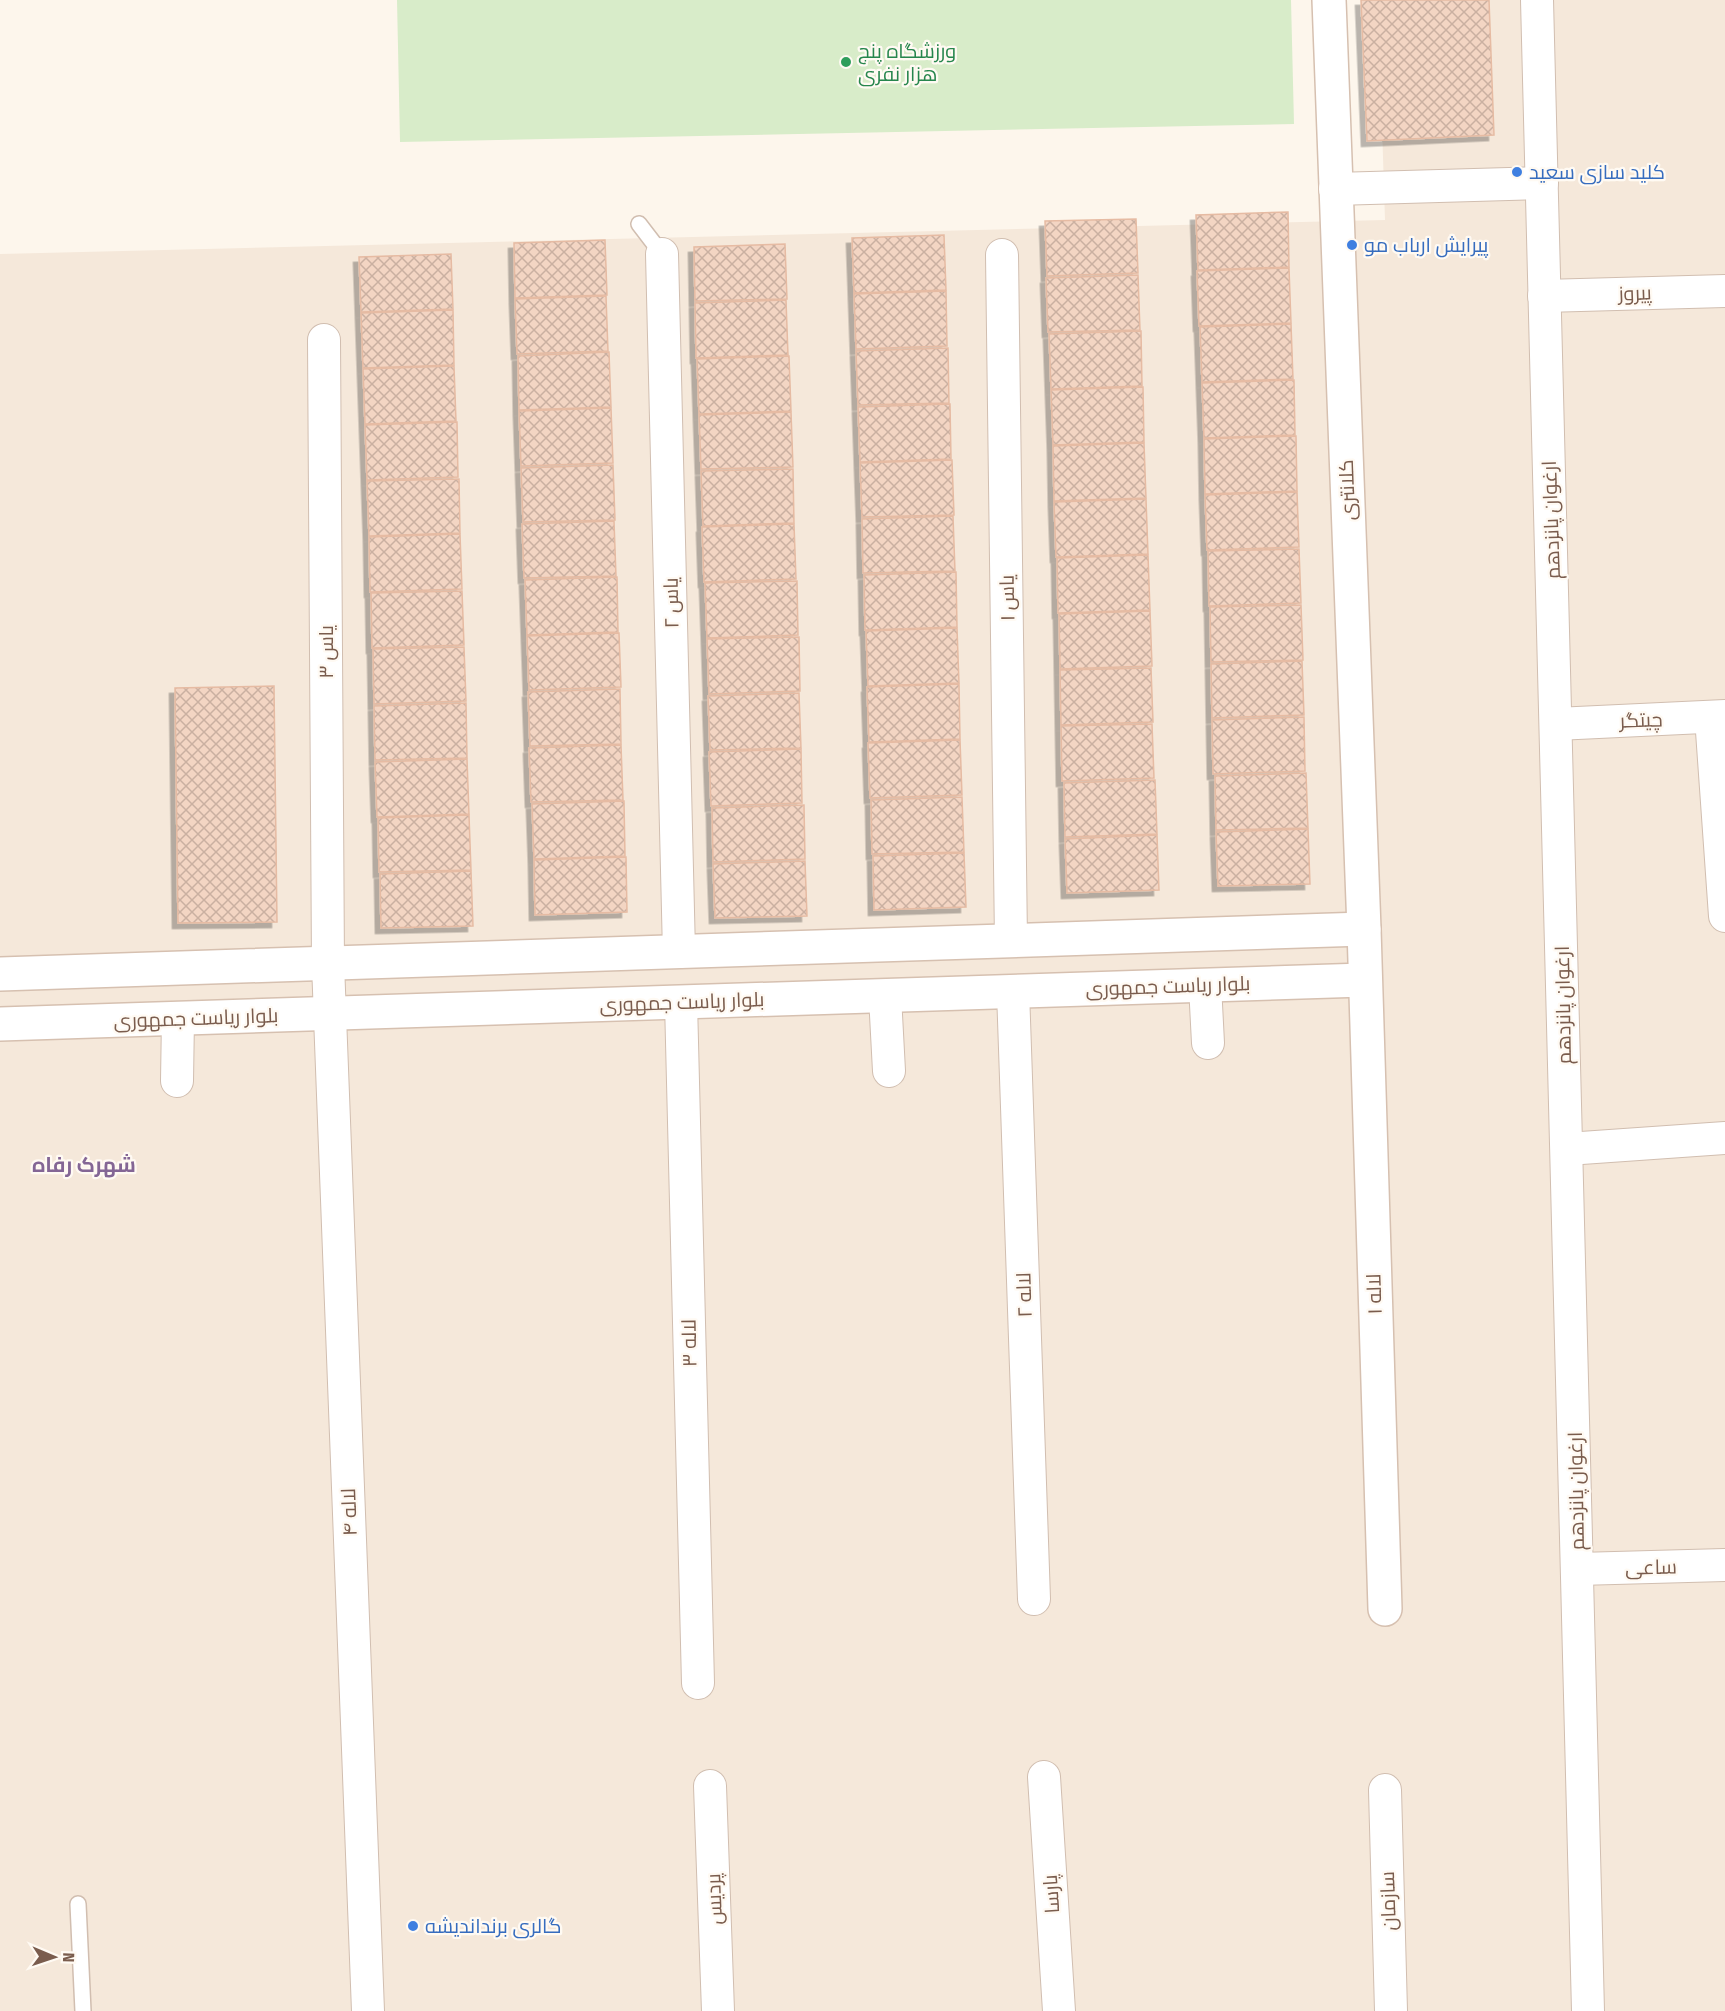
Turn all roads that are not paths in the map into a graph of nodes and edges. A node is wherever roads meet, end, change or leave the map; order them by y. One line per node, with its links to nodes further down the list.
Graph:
1 (1329, 0): 4 (street, کلانتری)
2 (1537, 0): 3 (street, ارغوان پانزدهم)
3 (1542, 183): 4 (street); 9 (street, ارغوان پانزدهم)
4 (1335, 189): 14 (street, کلانتری)
5 (639, 224): 6 (lane)
6 (662, 254): 16 (street, یاس ۲)
7 (1002, 255): 15 (street, یاس ۱)
8 (1725, 291): 9 (street, پیروز)
9 (1544, 296): 12 (street, ارغوان پانزدهم)
10 (324, 340): 18 (street, یاس ۳)
11 (1718, 717): 12 (street, چیتگر); 13 (street)
12 (1556, 724): 35 (street, ارغوان پانزدهم)
13 (1725, 916)
14 (1364, 929): 15 (street); 21 (street, کلانتری)
15 (1011, 941): 16 (street)
16 (679, 952): 17 (street)
17 (380, 962): 18 (street); 26 (street)
18 (328, 964): 19 (street); 27 (street, یاس ۳)
19 (254, 966): 20 (street); 28 (street)
20 (0, 974)
21 (1364, 980): 22 (street, بلوار ریاست جمهوری); 39 (street, لاله ۱)
22 (1205, 985): 23 (street, بلوار ریاست جمهوری); 31 (street)
23 (1013, 991): 24 (street, بلوار ریاست جمهوری); 38 (street, لاله ۲)
24 (885, 996): 25 (street, بلوار ریاست جمهوری); 32 (street)
25 (681, 1002): 26 (street, بلوار ریاست جمهوری); 40 (street, لاله ۳)
26 (382, 1012): 27 (street, بلوار ریاست جمهوری)
27 (330, 1013): 28 (street, بلوار ریاست جمهوری); 46 (street, لاله ۴)
28 (252, 1016): 29 (street, بلوار ریاست جمهوری)
29 (178, 1018): 30 (street, بلوار ریاست جمهوری); 33 (street)
30 (0, 1024)
31 (1208, 1043)
32 (889, 1071)
33 (177, 1081)
34 (1725, 1138): 35 (street)
35 (1567, 1149): 37 (street, ارغوان پانزدهم)
36 (1725, 1565): 37 (street, ساعی)
37 (1578, 1569): 50 (street, ارغوان پانزدهم)
38 (1034, 1599)
39 (1384, 1609)
40 (698, 1683)
41 (1044, 1777): 48 (street, پارسا)
42 (710, 1786): 47 (street, پردیس)
43 (1385, 1790): 49 (street, سازمان)
44 (78, 1904): 45 (lane)
45 (83, 2011)
46 (368, 2011)
47 (718, 2011)
48 (1059, 2011)
49 (1391, 2011)
50 (1588, 2011)

